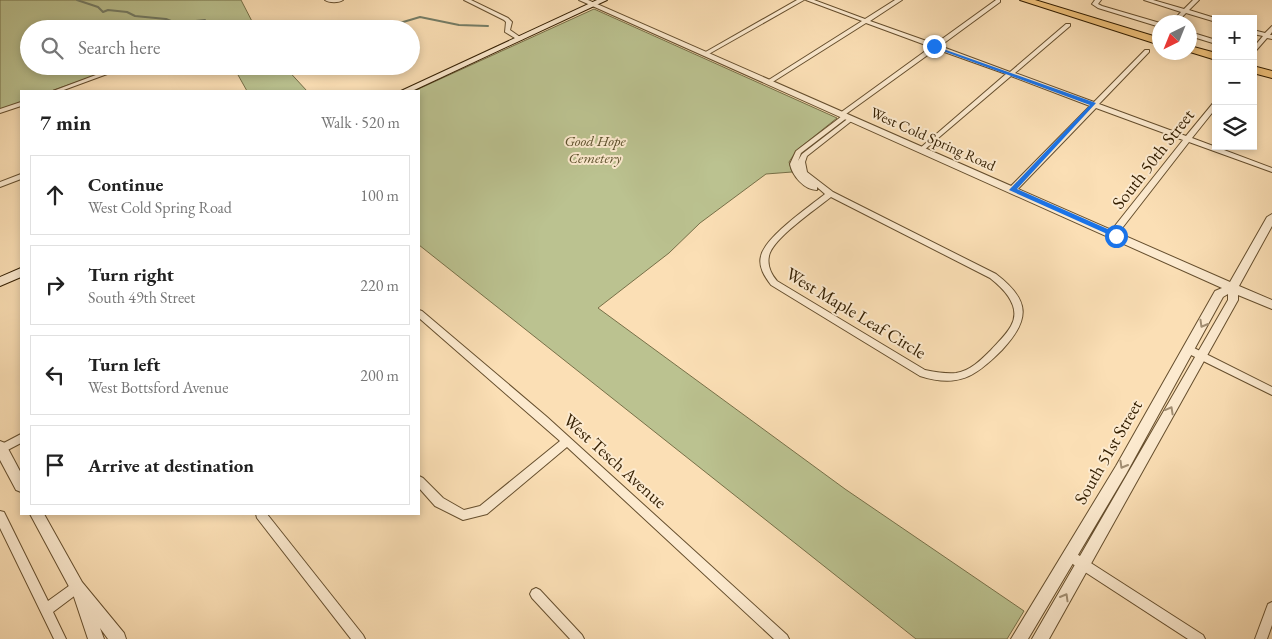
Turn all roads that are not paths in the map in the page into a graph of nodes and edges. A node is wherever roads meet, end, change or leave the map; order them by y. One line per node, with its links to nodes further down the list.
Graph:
1 (328, 0): 2 (street)
2 (340, 0)
3 (467, 0): 27 (street)
4 (582, 0): 16 (street, West Cold Spring Road)
5 (603, 0): 16 (main road)
6 (801, 0): 37 (street)
7 (809, 0): 20 (street)
8 (899, 0): 20 (street)
9 (1025, 0): 29 (highway)
10 (1035, 0): 28 (highway)
11 (1054, 0): 24 (highway)
12 (1147, 0): 17 (street)
13 (1196, 0): 17 (street)
14 (998, 1): 32 (street, West Maple Leaf Circle)
15 (1097, 2): 21 (street)
16 (592, 5): 27 (main road); 37 (street, West Cold Spring Road)
17 (1185, 11): 18 (street); 19 (street)
18 (1181, 15)
19 (1212, 19)
20 (866, 21): 32 (street); 45 (street)
21 (1152, 22)
22 (1068, 25): 42 (street)
23 (1272, 28): 26 (street)
24 (1152, 31)
25 (1197, 36): 30 (street)
26 (1269, 36): 33 (street)
27 (520, 38): 47 (main road)
28 (1152, 38)
29 (1152, 39)
30 (1212, 41)
31 (1197, 44): 34 (highway)
32 (934, 46): 42 (street); 52 (street, West Maple Leaf Circle)
33 (1257, 48)
34 (1212, 50)
35 (1147, 51): 49 (street)
36 (1197, 51): 38 (highway)
37 (704, 54): 45 (street, West Cold Spring Road)
38 (1212, 56)
39 (1257, 63): 40 (highway)
40 (1272, 68)
41 (1257, 70): 44 (highway)
42 (1010, 74): 49 (street); 54 (street)
43 (101, 75): 46 (street)
44 (1272, 75)
45 (769, 82): 52 (street, West Cold Spring Road)
46 (59, 90)
47 (407, 90)
48 (20, 104): 51 (street)
49 (1094, 105): 53 (street); 58 (street)
50 (1214, 105): 53 (street, South 50th Street)
51 (0, 111)
52 (847, 116): 54 (street, West Cold Spring Road); 59 (street, West Maple Leaf Circle)
53 (1188, 139): 55 (street); 61 (street, South 50th Street)
54 (921, 150): 58 (street, West Cold Spring Road)
55 (1272, 170)
56 (20, 176): 57 (street)
57 (0, 184)
58 (1012, 190): 61 (street, West Cold Spring Road)
59 (830, 194): 59 (street, West Maple Leaf Circle)
60 (1272, 217): 66 (street, South 51st Street)
61 (1113, 234): 66 (street, West Cold Spring Road)
62 (20, 264): 64 (main road)
63 (20, 272): 65 (main road)
64 (0, 273)
65 (0, 282)
66 (1233, 287): 67 (street, West Cold Spring Road); 69 (street, South 51st Street, one-way to 69); 70 (street, South 51st Street)
67 (1272, 305)
68 (420, 314): 73 (street, West Tesch Avenue)
69 (1188, 349): 70 (street); 80 (street, South 51st Street, one-way to 80)
70 (1201, 356): 71 (street); 81 (street, South 51st Street, one-way to 70)
71 (1272, 391)
72 (20, 439): 74 (street)
73 (567, 441): 75 (street); 93 (street, West Tesch Avenue)
74 (0, 449): 76 (street)
75 (420, 482)
76 (20, 484)
77 (38, 515): 82 (street)
78 (262, 515): 91 (street)
79 (0, 516): 85 (street)
80 (1069, 555): 81 (street); 86 (street, South 51st Street)
81 (1083, 564): 87 (street, South 51st Street, one-way to 81); 96 (street)
82 (78, 587): 85 (street); 89 (street); 90 (street)
83 (536, 594): 92 (street)
84 (1272, 608): 97 (street)
85 (46, 610): 88 (street)
86 (1034, 614): 87 (street); 94 (street, South 51st Street)
87 (1049, 624): 95 (street, South 51st Street)
88 (60, 639)
89 (96, 639)
90 (118, 639)
91 (359, 639)
92 (578, 639)
93 (783, 639)
94 (1018, 639)
95 (1040, 639)
96 (1199, 639)
97 (1261, 639)

